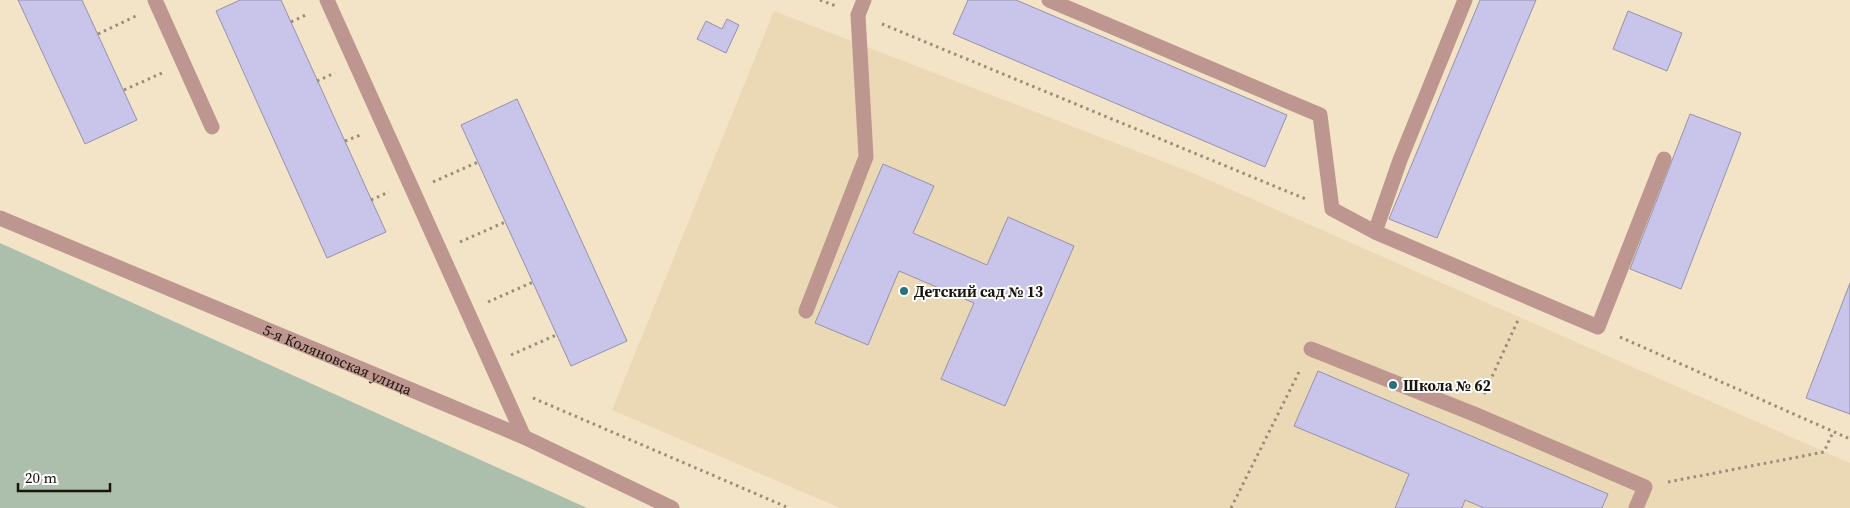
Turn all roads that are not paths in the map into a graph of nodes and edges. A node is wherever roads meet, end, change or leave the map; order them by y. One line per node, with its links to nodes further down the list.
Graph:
1 (327, 0): 12 (street)
2 (864, 0): 10 (street)
3 (1049, 0): 9 (street)
4 (1465, 0): 9 (street)
5 (156, 3): 6 (street)
6 (212, 127)
7 (1664, 159): 9 (street)
8 (0, 218): 12 (street, 5-я Коляновская улица)
9 (1375, 232)
10 (806, 311)
11 (1310, 349): 14 (street)
12 (524, 437): 13 (street, 5-я Коляновская улица)
13 (672, 508)
14 (1636, 508)

